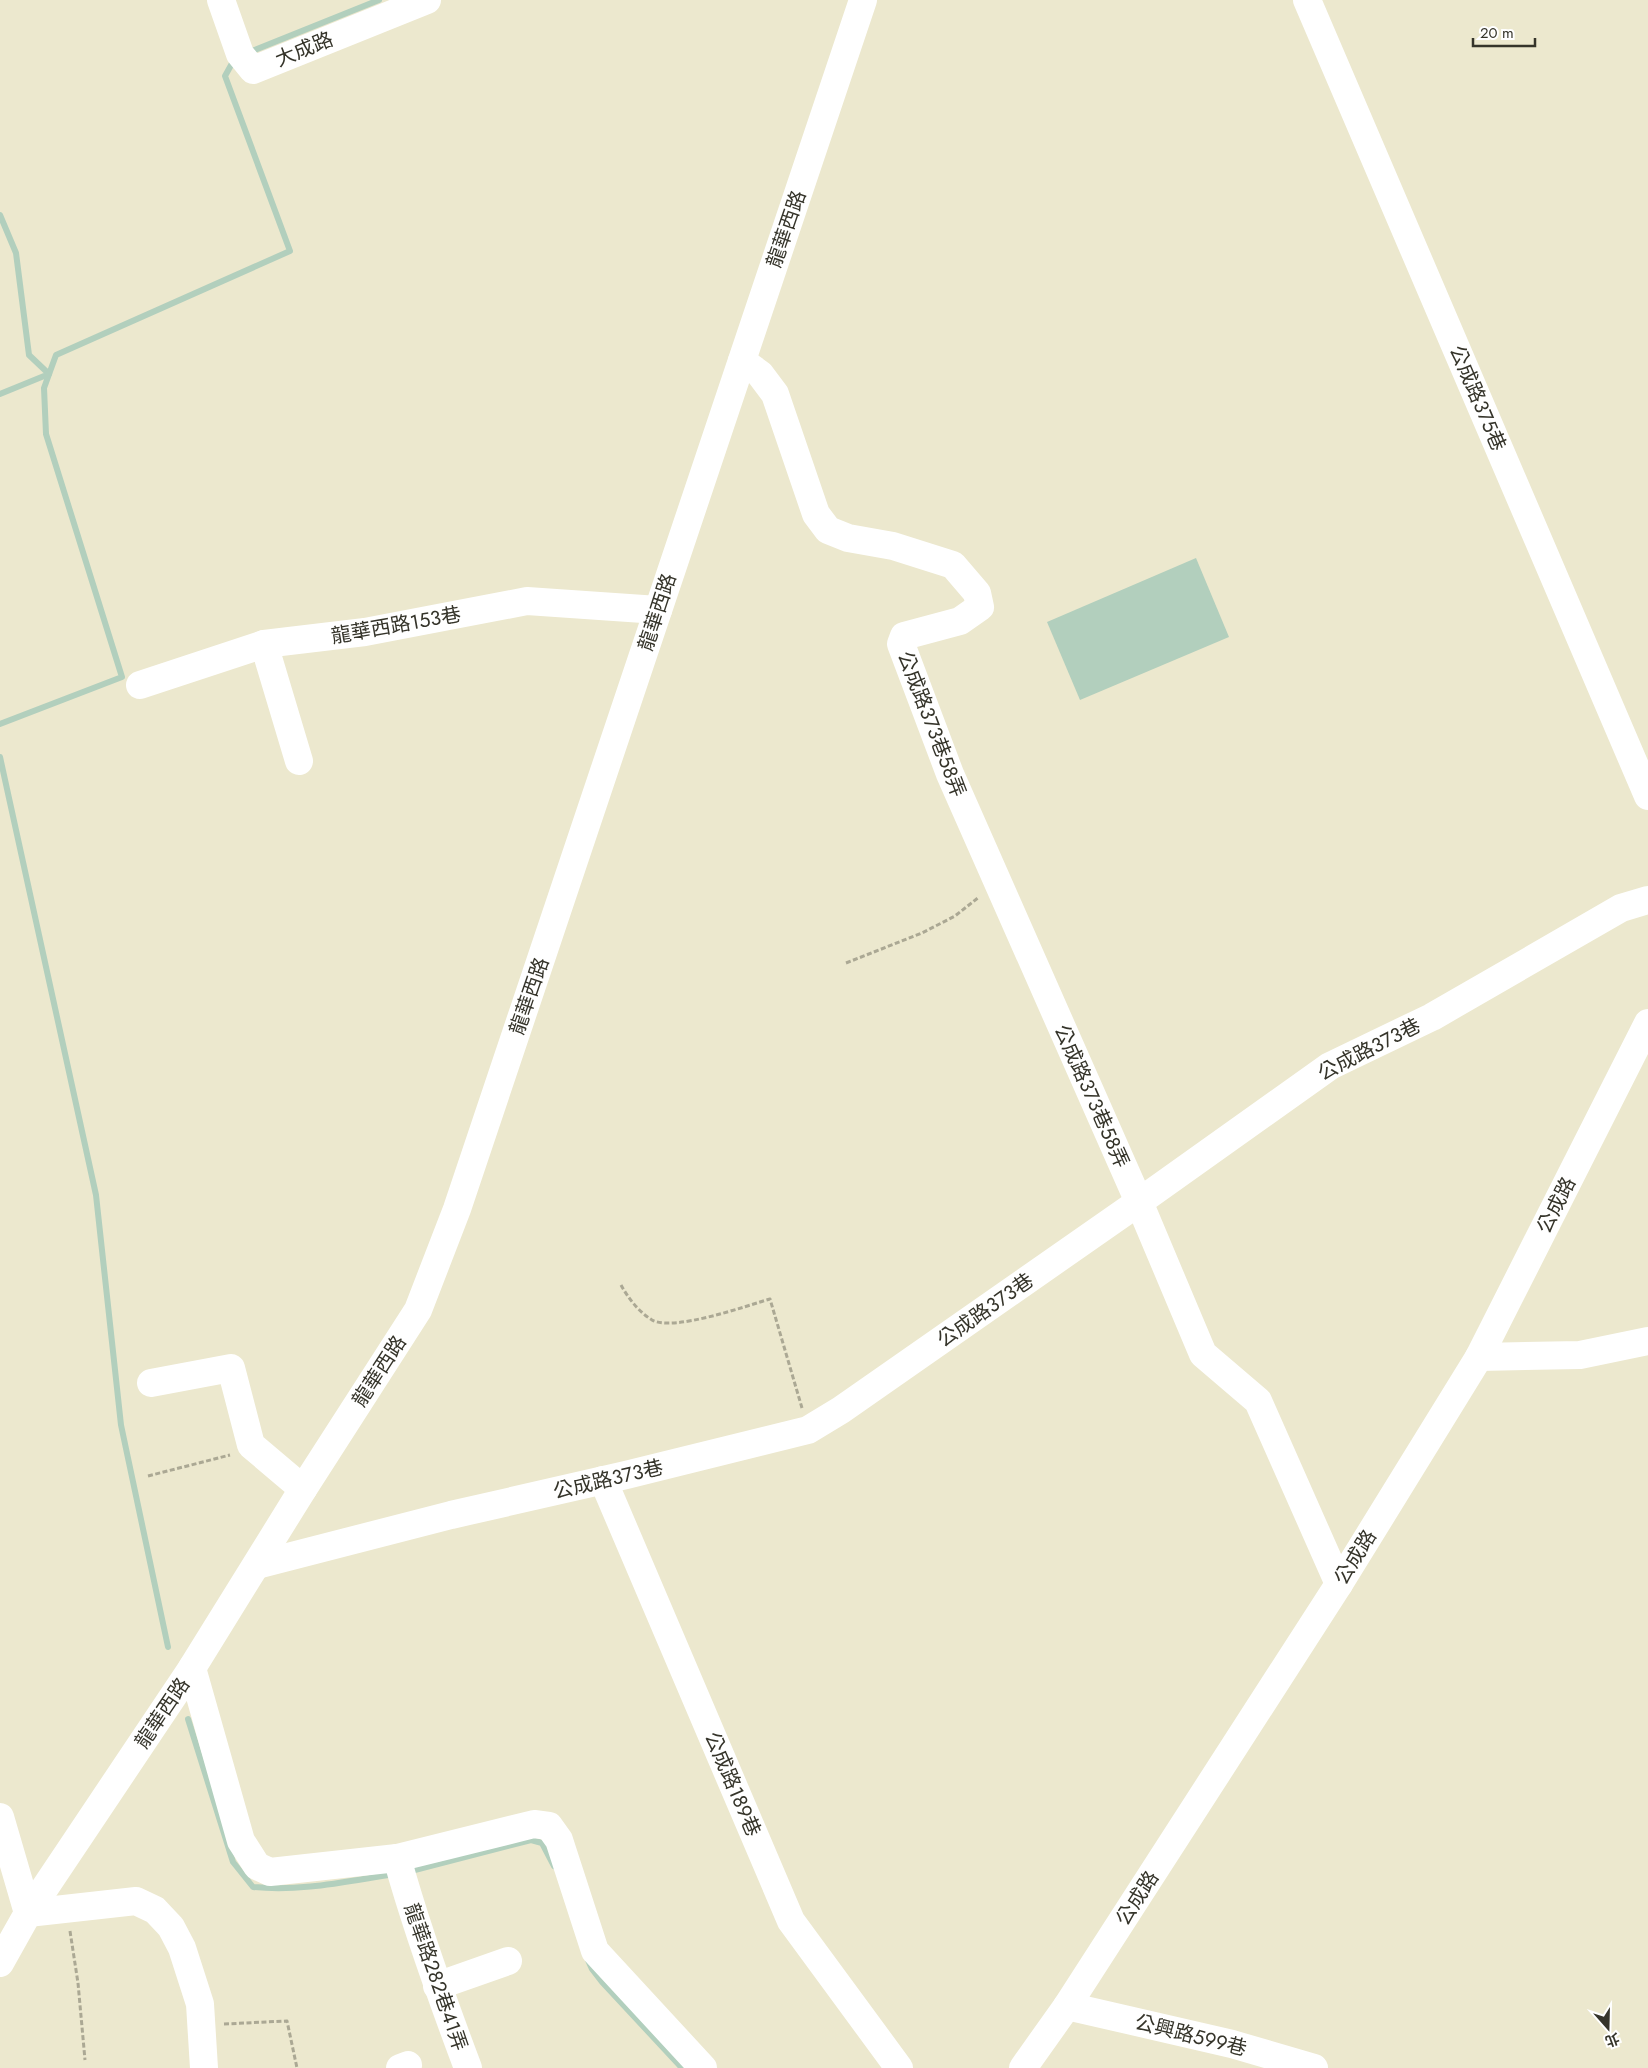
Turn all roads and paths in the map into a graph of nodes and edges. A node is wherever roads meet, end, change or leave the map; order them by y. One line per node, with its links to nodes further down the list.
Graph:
1 (221, 0): 2 (street, 大成路)
2 (427, 0)
3 (863, 0): 5 (street, 龍華西路)
4 (1307, 0): 10 (street, 公成路375巷)
5 (742, 361): 6 (street, 龍華西路); 11 (street, 公成路373巷58弄)
6 (658, 610): 7 (street, 龍華西路153巷); 24 (street, 龍華西路)
7 (264, 644): 8 (street, 龍華西路153巷); 9 (street)
8 (140, 685)
9 (299, 761)
10 (1648, 796)
11 (998, 882): 13 (path); 15 (street, 公成路373巷58弄)
12 (1648, 900): 15 (street, 公成路373巷)
13 (846, 963)
14 (1648, 1023): 18 (street, 公成路)
15 (1139, 1202): 20 (street, 公成路373巷); 26 (street, 公成路373巷58弄)
16 (621, 1285): 20 (path)
17 (1648, 1341): 18 (street)
18 (1479, 1357): 26 (street, 公成路)
19 (151, 1383): 21 (street)
20 (808, 1430): 23 (street, 公成路373巷)
21 (256, 1448): 22 (path); 24 (street)
22 (148, 1476)
23 (603, 1480): 25 (street, 公成路373巷); 43 (street, 公成路189巷)
24 (303, 1489): 25 (street, 龍華西路)
25 (257, 1565): 27 (street, 龍華西路)
26 (1339, 1584): 35 (street, 公成路)
27 (192, 1668): 29 (street); 31 (street, 龍華西路)
28 (0, 1817): 31 (street)
29 (400, 1870): 34 (street, 龍華路282巷41弄); 42 (street)
30 (66, 1908): 31 (street); 36 (street); 38 (path)
31 (14, 1930): 33 (street, 龍華西路)
32 (508, 1961): 34 (street)
33 (0, 1964)
34 (437, 1986): 41 (street, 龍華路282巷41弄)
35 (1067, 2006): 37 (street, 公興路599巷); 44 (street, 公成路)
36 (201, 2025): 39 (street); 40 (path)
37 (1235, 2056): 45 (street, 公興路599巷)
38 (85, 2060)
39 (204, 2068)
40 (297, 2068)
41 (468, 2068)
42 (704, 2068)
43 (899, 2068)
44 (1024, 2068)
45 (1314, 2068)

